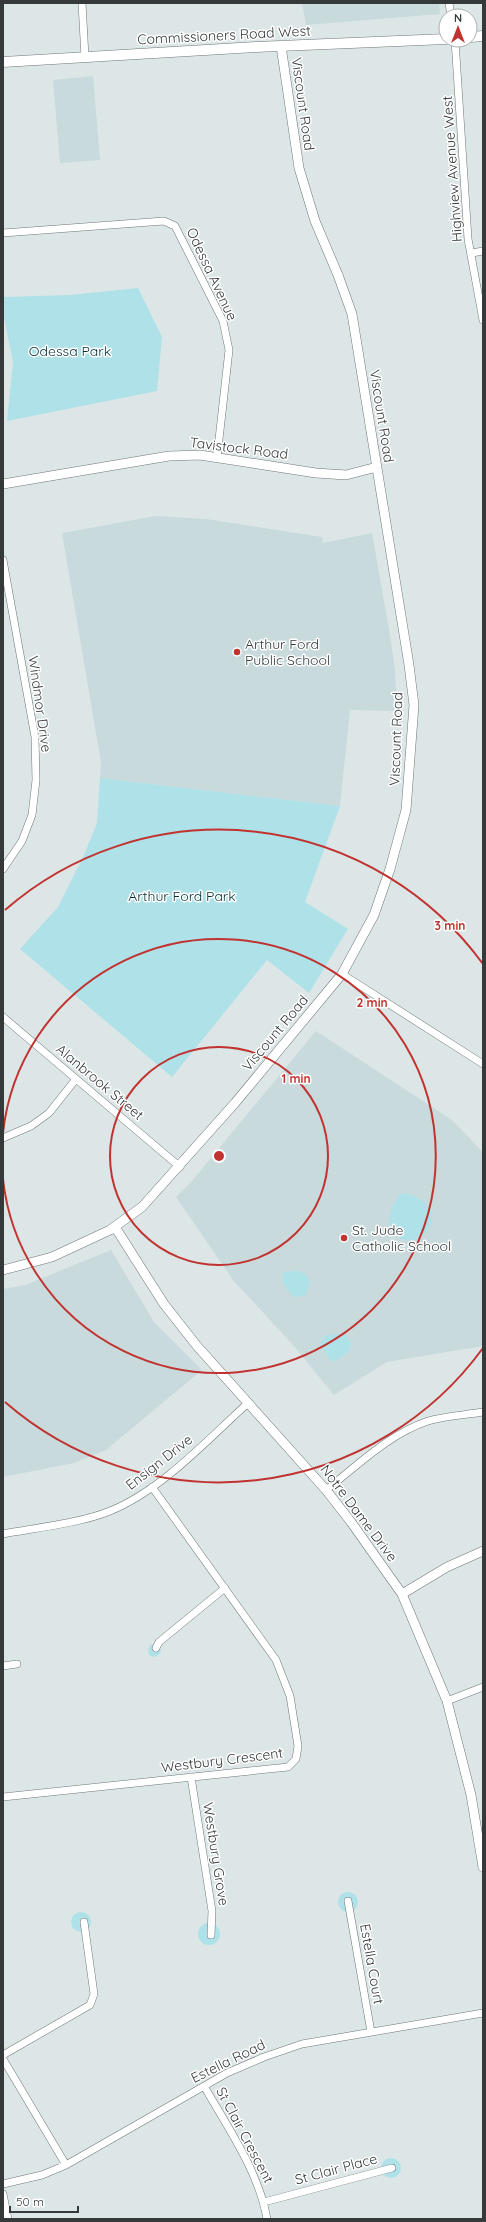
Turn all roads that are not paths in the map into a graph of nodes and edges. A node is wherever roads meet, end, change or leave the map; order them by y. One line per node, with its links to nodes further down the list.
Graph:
1 (82, 3): 5 (street)
2 (438, 39): 3 (main road, Commissioners Road West)
3 (281, 46): 5 (main road, Commissioners Road West); 12 (street, Viscount Road)
4 (456, 48): 9 (street, Highview Avenue West)
5 (85, 57): 6 (main road, Commissioners Road West)
6 (3, 62)
7 (3, 233): 11 (street, Odessa Avenue)
8 (483, 251): 9 (street)
9 (472, 253): 10 (street, Highview Avenue West)
10 (483, 320)
11 (217, 457): 12 (street, Tavistock Road); 13 (street, Tavistock Road)
12 (377, 467): 17 (street, Viscount Road)
13 (3, 484)
14 (3, 560): 15 (street, Windmor Drive)
15 (6, 598): 16 (street, Windmor Drive)
16 (3, 869)
17 (342, 974): 19 (street); 22 (street, Viscount Road)
18 (3, 1017): 20 (street, Alanbrook Street)
19 (483, 1064)
20 (76, 1078): 21 (street); 22 (street, Alanbrook Street)
21 (3, 1138)
22 (180, 1167): 23 (street, Viscount Road)
23 (115, 1227): 24 (street, Viscount Road); 25 (street, Notre Dame Drive)
24 (3, 1270)
25 (248, 1403): 27 (street, Ensign Drive); 28 (street, Notre Dame Drive)
26 (483, 1412): 28 (street)
27 (152, 1487): 29 (street, Ensign Drive); 31 (street, Westbury Crescent)
28 (326, 1490): 32 (street, Notre Dame Drive)
29 (3, 1534)
30 (483, 1551): 32 (street)
31 (224, 1588): 33 (street); 38 (street, Westbury Crescent)
32 (402, 1594): 37 (street, Notre Dame Drive)
33 (156, 1648)
34 (17, 1664): 35 (street)
35 (3, 1666)
36 (483, 1687): 37 (street)
37 (447, 1701): 40 (street, Notre Dame Drive)
38 (190, 1777): 39 (street, Westbury Crescent); 43 (street, Westbury Grove)
39 (3, 1797)
40 (483, 1867)
41 (348, 1901): 45 (street, Estella Court)
42 (84, 1922): 46 (street)
43 (211, 1935)
44 (483, 2013): 45 (street, Estella Road)
45 (371, 2032): 48 (street, Estella Road)
46 (3, 2055)
47 (3, 2059): 49 (street)
48 (204, 2086): 49 (street, Estella Road); 53 (street, St Clair Crescent)
49 (66, 2165): 51 (street, Estella Road)
50 (392, 2168): 53 (street, St Clair Place)
51 (3, 2184)
52 (3, 2194): 54 (street)
53 (264, 2202): 55 (street, St Clair Crescent)
54 (8, 2219)
55 (267, 2219)

